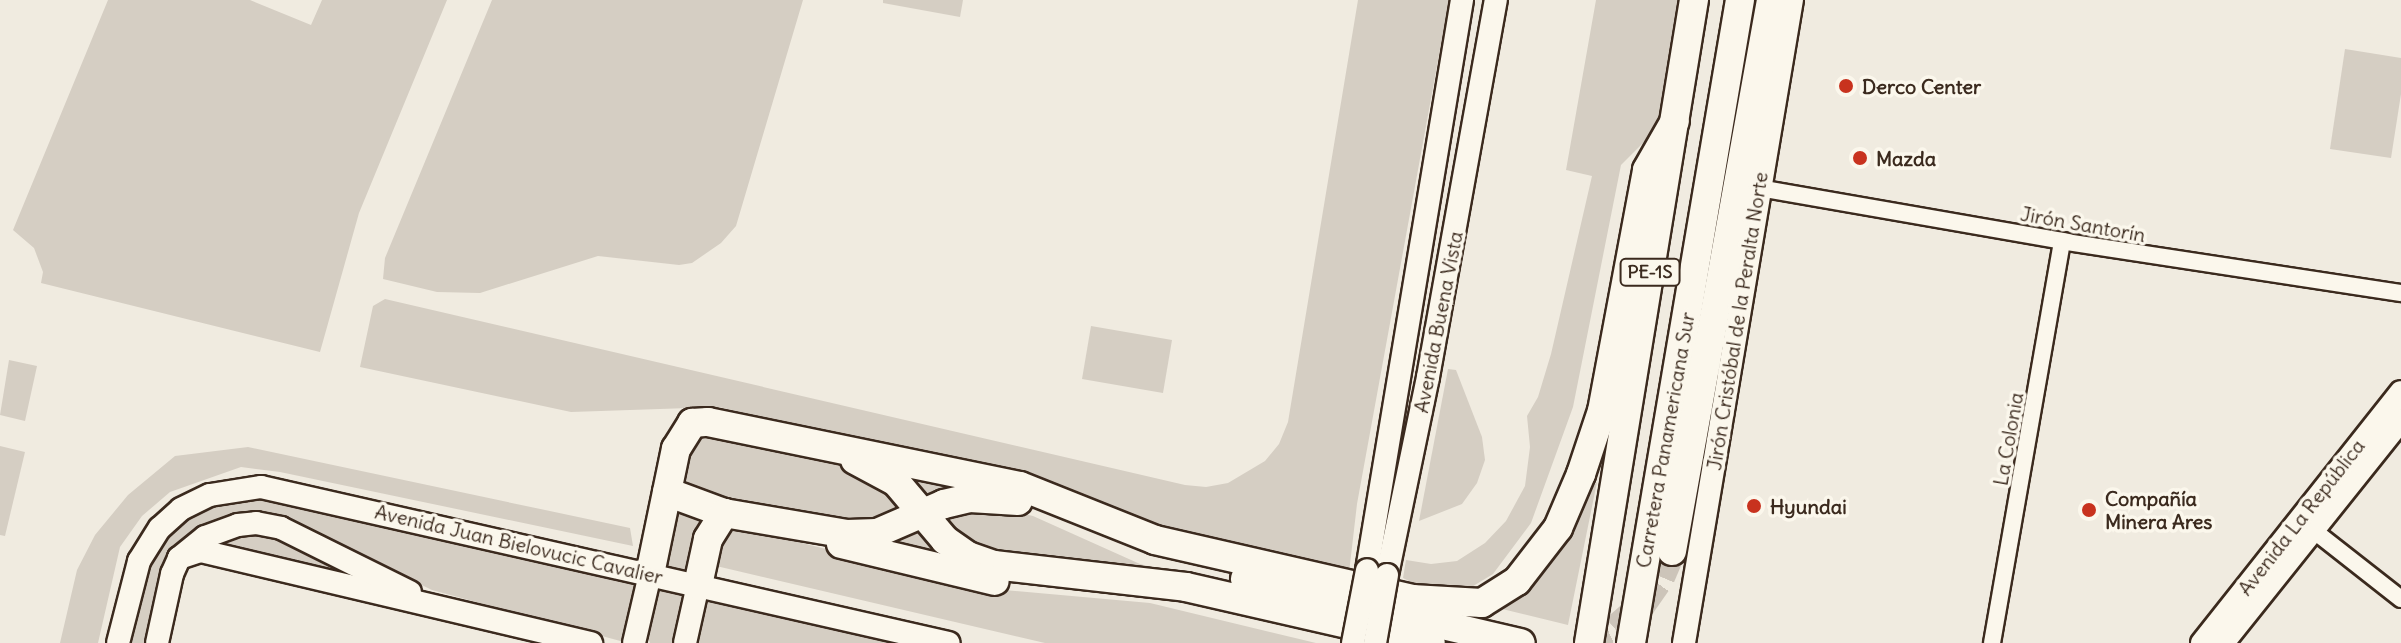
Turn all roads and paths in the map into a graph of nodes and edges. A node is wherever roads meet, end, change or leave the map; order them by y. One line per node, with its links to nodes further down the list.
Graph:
1 (1462, 0): 11 (main road, Avenida Buena Vista)
2 (1496, 0): 12 (main road, Avenida Buena Vista)
3 (1687, 0): 8 (highway)
4 (1694, 0): 8 (highway, Carretera Panamericana Sur / PE-1S)
5 (1740, 0): 41 (highway, Carretera Panamericana Sur / PE-1S)
6 (1771, 0): 23 (highway)
7 (1792, 0): 10 (main road, Jirón Cristóbal de la Peralta Norte)
8 (1689, 29): 9 (highway, Carretera Panamericana Sur / PE-1S)
9 (1675, 121): 17 (highway); 40 (highway, Carretera Panamericana Sur / PE-1S)
10 (1759, 188): 13 (street, Jirón Santorín); 42 (main road, Jirón Cristóbal de la Peralta Norte)
11 (1430, 190): 12 (main road); 25 (main road, Avenida Buena Vista)
12 (1461, 197): 25 (main road, Avenida Buena Vista)
13 (2062, 241): 14 (street, Jirón Santorín); 43 (street, La Colonia)
14 (2401, 293)
15 (2401, 392): 22 (main road, Avenida La República)
16 (2401, 420): 22 (main road, Avenida La República)
17 (759, 430): 18 (highway); 20 (highway)
18 (667, 492): 19 (highway); 26 (highway)
19 (724, 513): 21 (highway); 27 (highway)
20 (923, 515): 21 (highway); 38 (highway); 39 (highway)
21 (756, 520): 37 (highway)
22 (2304, 527): 28 (street); 44 (main road, Avenida La República); 45 (main road, Avenida La República)
23 (1672, 551)
24 (179, 558): 29 (main road); 29 (main road); 31 (main road)
25 (1377, 572): 36 (main road, Avenida Buena Vista, bridge); 37 (main road, Avenida Buena Vista, bridge)
26 (650, 574): 27 (main road, Avenida Juan Bielovucic Cavalier); 30 (main road, Avenida Juan Bielovucic Cavalier); 33 (main road)
27 (698, 585): 34 (main road); 35 (main road, Avenida Juan Bielovucic Cavalier)
28 (2401, 599)
29 (439, 607): 32 (main road)
30 (118, 643)
31 (157, 643)
32 (591, 643)
33 (634, 643)
34 (685, 643)
35 (949, 643)
36 (1353, 643)
37 (1373, 643)
38 (1431, 643)
39 (1521, 643)
40 (1586, 643)
41 (1631, 643)
42 (1684, 643)
43 (1992, 643)
44 (2202, 643)
45 (2223, 643)

